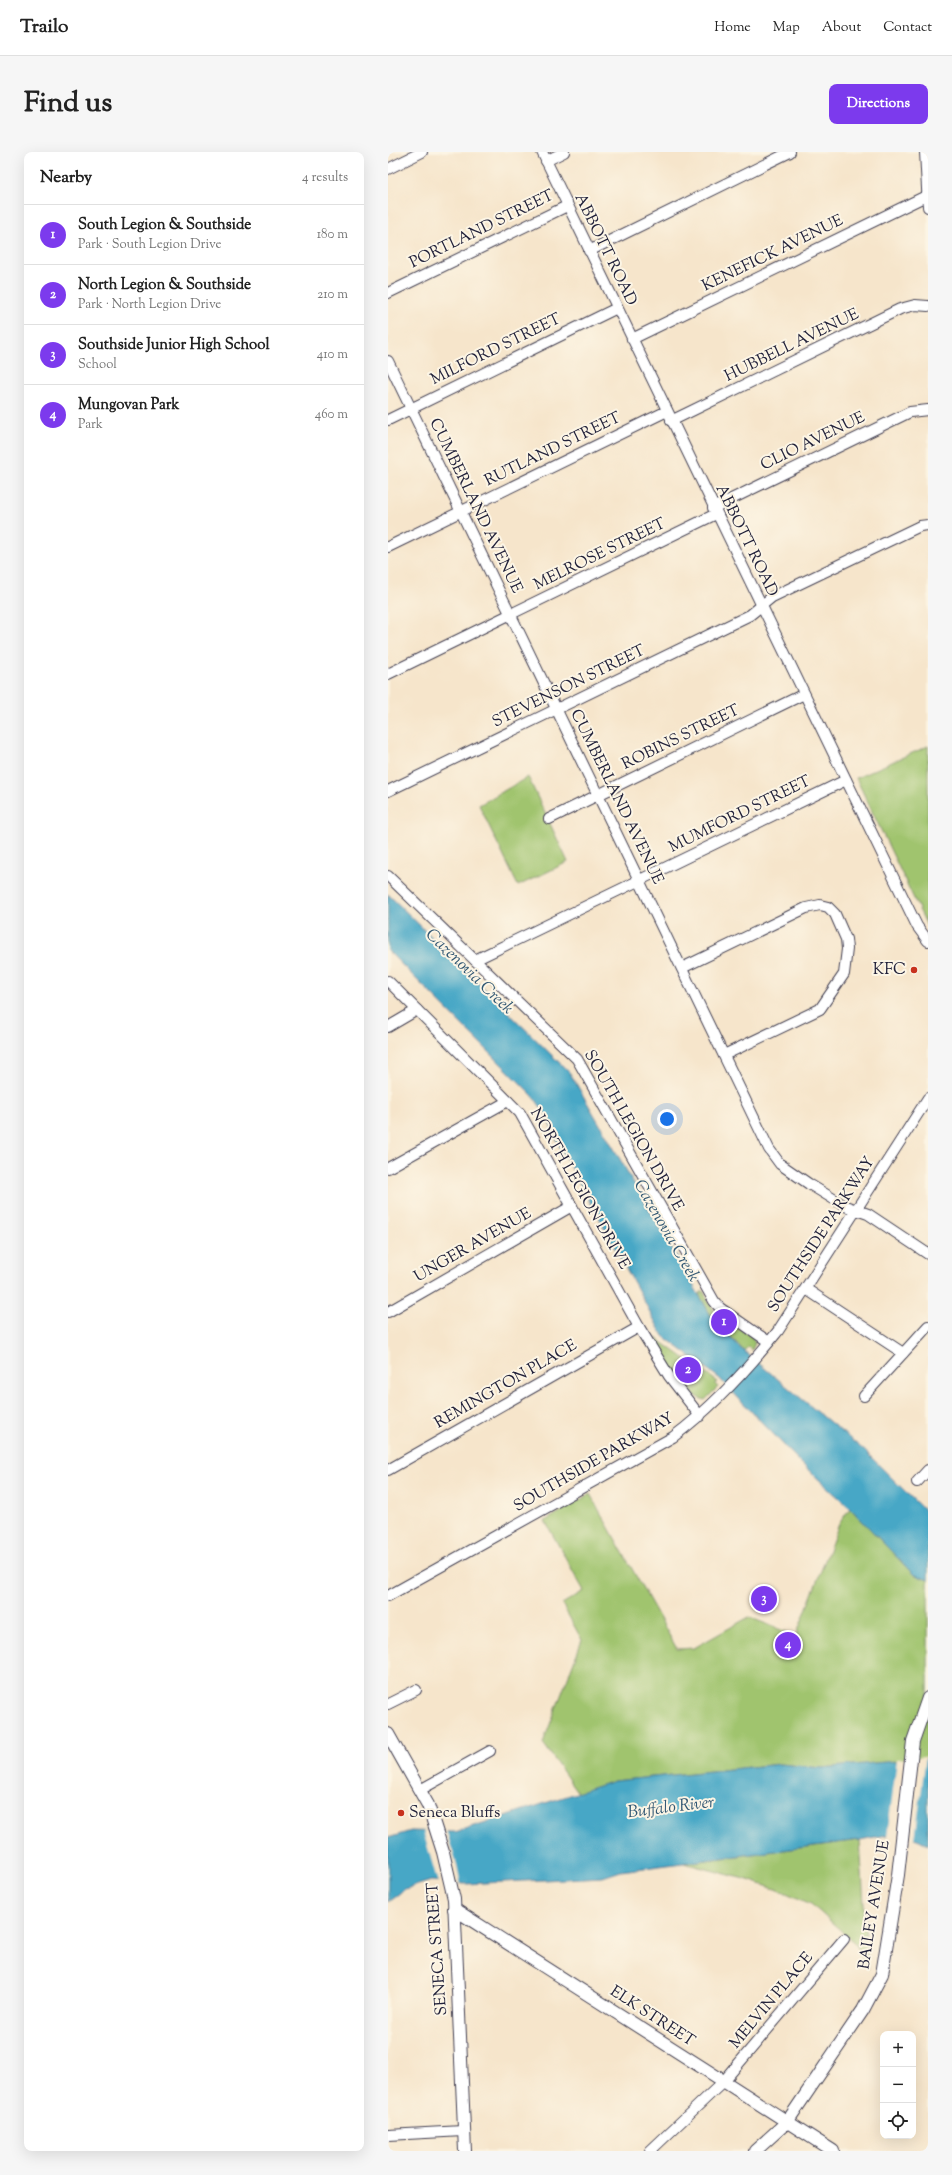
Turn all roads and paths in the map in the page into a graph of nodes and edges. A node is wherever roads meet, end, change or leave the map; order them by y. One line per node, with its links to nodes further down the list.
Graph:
1 (422, 152): 6 (street)
2 (564, 152): 5 (street)
3 (790, 152): 10 (street)
4 (925, 152): 7 (street)
5 (544, 156): 8 (street, ABBOTT ROAD)
6 (388, 169)
7 (928, 195): 9 (street); 14 (street, KENEFICK AVENUE)
8 (567, 206): 10 (street, ABBOTT ROAD); 11 (street, PORTLAND STREET)
9 (928, 207)
10 (589, 251): 13 (street, ABBOTT ROAD)
11 (388, 293)
12 (928, 306): 20 (street, HUBBELL AVENUE)
13 (617, 308): 14 (street, ABBOTT ROAD); 16 (street, MILFORD STREET)
14 (632, 339): 18 (street, ABBOTT ROAD)
15 (388, 361): 16 (street, CUMBERLAND AVENUE)
16 (411, 408): 19 (street, MILFORD STREET); 22 (street, CUMBERLAND AVENUE)
17 (928, 410): 21 (street, CLIO AVENUE)
18 (667, 411): 20 (street, ABBOTT ROAD); 22 (street, RUTLAND STREET)
19 (388, 420)
20 (671, 421): 21 (street, ABBOTT ROAD)
21 (715, 511): 25 (street, ABBOTT ROAD); 26 (street, MELROSE STREET)
22 (461, 512): 24 (street, RUTLAND STREET); 26 (street, CUMBERLAND AVENUE)
23 (928, 525): 25 (street, STEVENSON STREET)
24 (388, 547)
25 (760, 606): 28 (street, ABBOTT ROAD); 29 (street, STEVENSON STREET)
26 (511, 614): 27 (street, MELROSE STREET); 29 (street, CUMBERLAND AVENUE)
27 (388, 674)
28 (804, 694): 30 (street, ABBOTT ROAD); 32 (street, ROBINS STREET)
29 (557, 709): 31 (street, STEVENSON STREET); 32 (street, CUMBERLAND AVENUE)
30 (846, 780): 35 (street, MUMFORD STREET); 36 (street, ABBOTT ROAD)
31 (388, 791)
32 (599, 795): 33 (street, ROBINS STREET); 35 (street, CUMBERLAND AVENUE)
33 (549, 819)
34 (388, 876): 37 (street, SOUTH LEGION DRIVE)
35 (639, 880): 37 (street, MUMFORD STREET); 38 (street, CUMBERLAND AVENUE)
36 (928, 941)
37 (475, 960): 53 (street, SOUTH LEGION DRIVE)
38 (682, 968): 42 (street, CUMBERLAND AVENUE); 42 (street)
39 (388, 981): 40 (street, NORTH LEGION DRIVE)
40 (417, 1010): 41 (street); 44 (street, NORTH LEGION DRIVE)
41 (388, 1027)
42 (724, 1055): 47 (street, CUMBERLAND AVENUE)
43 (928, 1098): 47 (street, SOUTHSIDE PARKWAY)
44 (508, 1101): 45 (street); 46 (street, NORTH LEGION DRIVE)
45 (388, 1168)
46 (572, 1206): 50 (street, UNGER AVENUE); 52 (street, NORTH LEGION DRIVE)
47 (857, 1211): 48 (street, CUMBERLAND AVENUE); 49 (street, SOUTHSIDE PARKWAY)
48 (928, 1254)
49 (806, 1289): 53 (street, SOUTHSIDE PARKWAY); 54 (street)
50 (388, 1312)
51 (928, 1326): 54 (street)
52 (639, 1327): 56 (street, NORTH LEGION DRIVE); 57 (street, REMINGTON PLACE)
53 (769, 1342): 56 (street, SOUTHSIDE PARKWAY)
54 (903, 1352): 55 (street)
55 (864, 1396)
56 (700, 1416): 60 (street, SOUTHSIDE PARKWAY)
57 (388, 1470)
58 (928, 1470): 59 (street)
59 (917, 1482)
60 (388, 1596)
61 (416, 1690): 63 (street)
62 (928, 1698): 70 (main road, BAILEY AVENUE)
63 (388, 1704)
64 (388, 1734): 66 (main road, SENECA STREET)
65 (490, 1751): 66 (street)
66 (420, 1790): 67 (main road, SENECA STREET)
67 (454, 1904): 69 (main road, ELK STREET); 71 (main road, SENECA STREET)
68 (844, 1940): 69 (street, MELVIN PLACE)
69 (723, 2082): 70 (main road, ELK STREET); 74 (street, MELVIN PLACE)
70 (788, 2122): 75 (main road, BAILEY AVENUE); 76 (main road, ELK STREET)
71 (463, 2131): 72 (street); 73 (main road, SENECA STREET)
72 (388, 2135)
73 (465, 2151)
74 (650, 2151)
75 (755, 2151)
76 (833, 2151)

